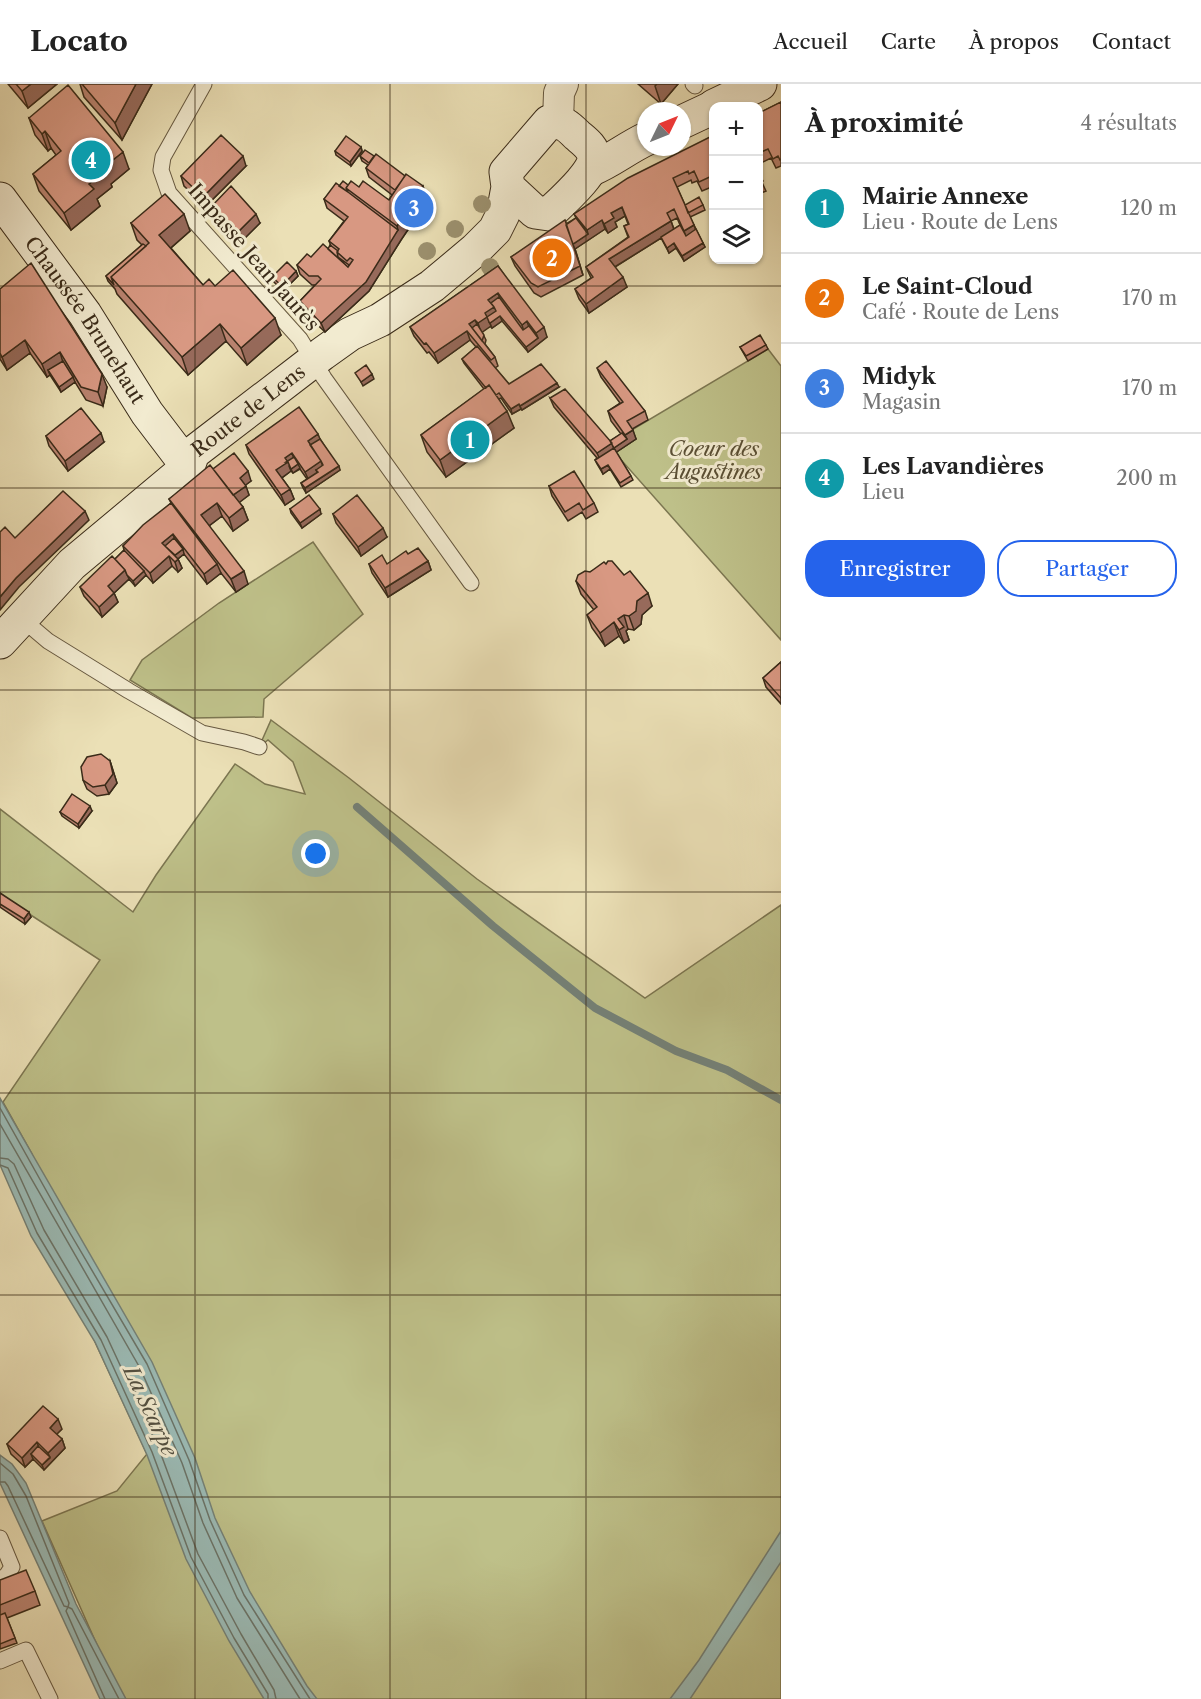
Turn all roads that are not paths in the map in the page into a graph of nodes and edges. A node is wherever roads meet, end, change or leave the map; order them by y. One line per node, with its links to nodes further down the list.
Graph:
1 (204, 84): 13 (lane, Impasse Jean Jaurès)
2 (563, 84): 6 (street)
3 (760, 84): 4 (main road)
4 (704, 96): 5 (main road)
5 (691, 111)
6 (558, 121): 8 (main road); 9 (main road, Route de Lens)
7 (637, 143): 8 (main road)
8 (591, 158): 11 (main road, Route de Lens)
9 (508, 187): 11 (main road); 12 (main road, Route de Lens)
10 (0, 200): 14 (main road, Chaussée Brunehaut)
11 (535, 212): 12 (main road, Route de Lens)
12 (495, 230): 13 (main road, Route de Lens)
13 (319, 369): 14 (main road, Route de Lens); 15 (lane)
14 (181, 473): 16 (main road, Route de Lens)
15 (471, 583)
16 (22, 619): 17 (main road, Route de Lens); 18 (lane)
17 (0, 642)
18 (259, 747)
19 (0, 1538): 20 (lane)
20 (0, 1579)
21 (0, 1661): 22 (lane)
22 (50, 1699)

